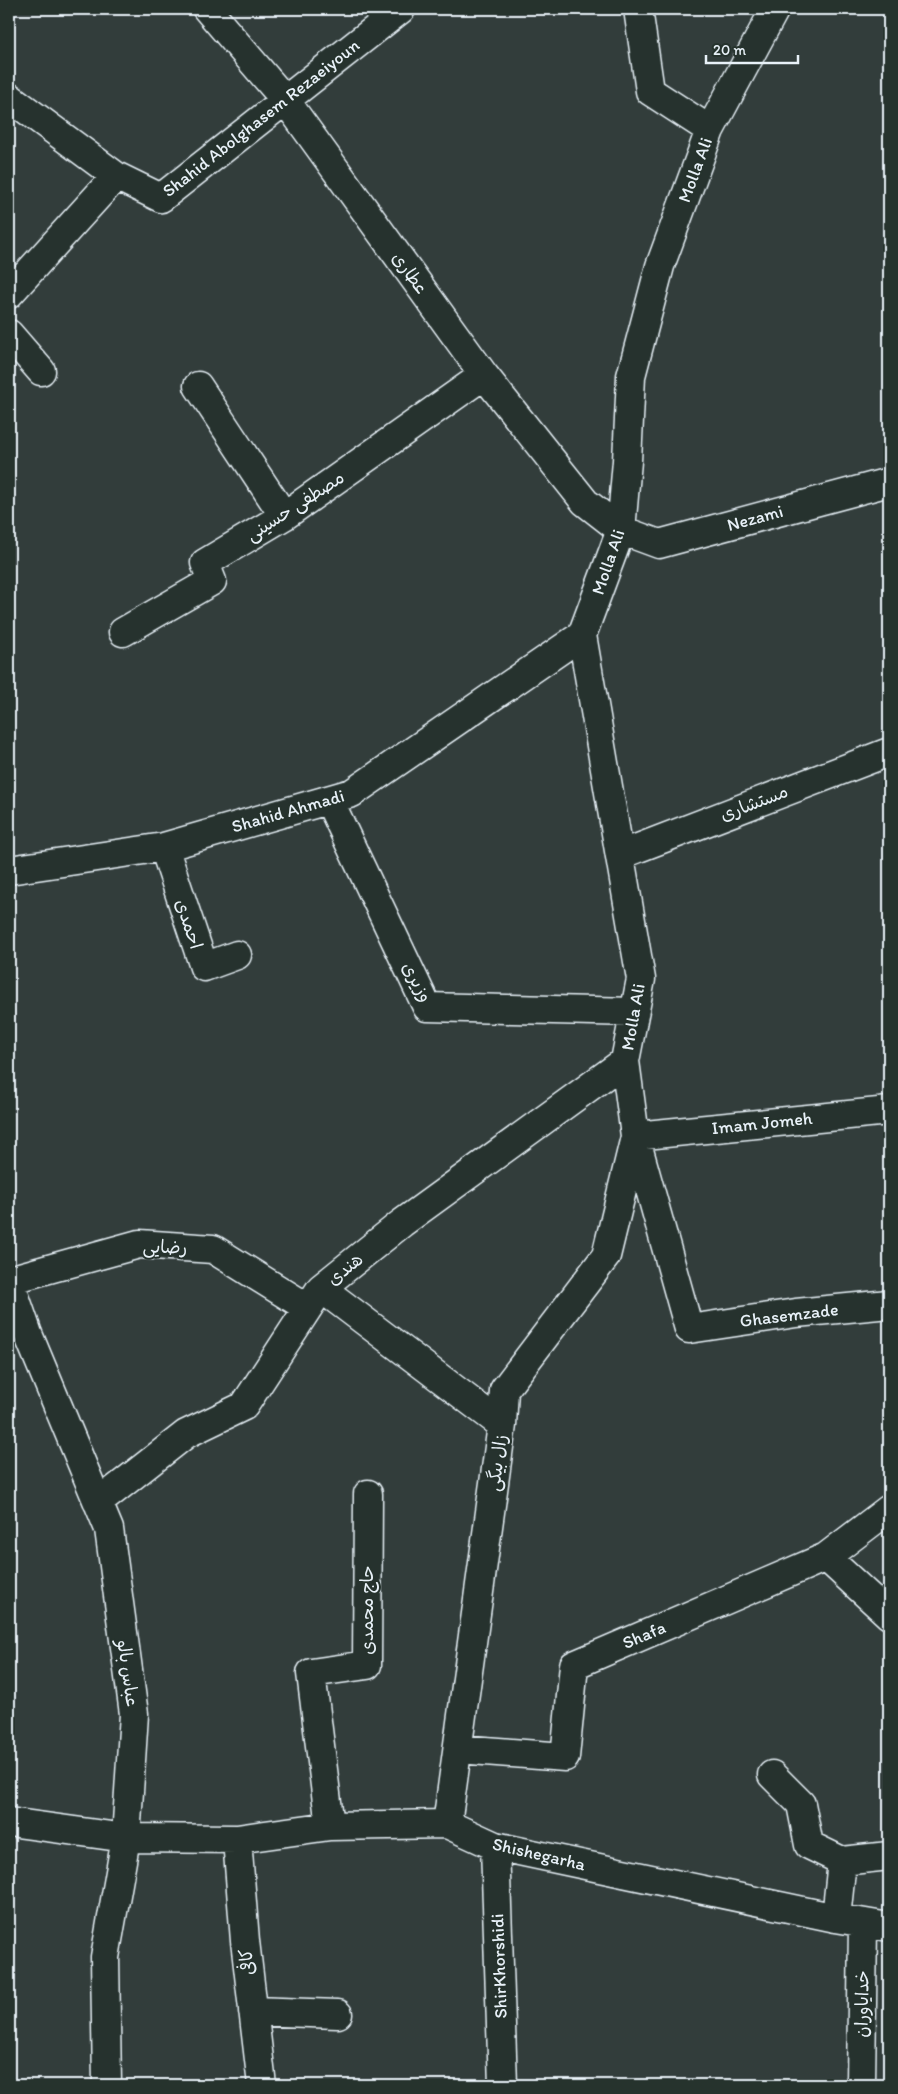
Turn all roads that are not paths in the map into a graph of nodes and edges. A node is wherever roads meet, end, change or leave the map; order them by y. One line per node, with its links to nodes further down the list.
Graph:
1 (207, 9): 6 (street, عطاری)
2 (401, 9): 6 (street, Shahid Abolghasem Rezaeiyoun)
3 (638, 9): 7 (street)
4 (775, 9): 7 (street, Molla Ali)
5 (9, 98): 8 (street)
6 (286, 101): 8 (street, Shahid Abolghasem Rezaeiyoun); 12 (street, عطاری)
7 (710, 130): 16 (street, Molla Ali)
8 (116, 176): 9 (street)
9 (9, 294)
10 (9, 334): 11 (street)
11 (42, 371)
12 (484, 375): 15 (street, مصطفی حسینی); 16 (street, عطاری)
13 (198, 386): 15 (street)
14 (889, 482): 16 (street, Nezami)
15 (284, 516): 17 (street, مصطفی حسینی)
16 (621, 530): 18 (street, Molla Ali)
17 (123, 632)
18 (582, 634): 20 (street, Shahid Ahmadi); 22 (street, Molla Ali)
19 (889, 752): 22 (street, مستشاری)
20 (329, 800): 21 (street, Shahid Ahmadi); 25 (street, وزیری)
21 (164, 847): 23 (street, Shahid Ahmadi); 24 (street, احمدی)
22 (620, 855): 25 (street, Molla Ali)
23 (9, 870)
24 (237, 955)
25 (634, 1012): 26 (street, Molla Ali)
26 (625, 1061): 28 (street, Molla Ali); 30 (street, هندی)
27 (889, 1111): 28 (street, Imam Jomeh)
28 (635, 1136): 31 (street, Ghasemzade); 32 (street, زال بیگی)
29 (9, 1279): 30 (street, رضایی); 34 (street, عباس بالو)
30 (314, 1298): 32 (street, رضایی); 34 (street, هندی)
31 (889, 1304)
32 (502, 1426): 38 (street, زال بیگی)
33 (368, 1494): 42 (street, حاج محمدی)
34 (98, 1503): 43 (street, عباس بالو)
35 (889, 1509): 36 (street, Shafa)
36 (826, 1557): 37 (street); 38 (street, Shafa)
37 (889, 1615)
38 (458, 1749): 41 (street, زال بیگی)
39 (772, 1775): 47 (street)
40 (9, 1822): 43 (street, Shishegarha)
41 (447, 1824): 42 (street, Shishegarha); 45 (street, Shishegarha)
42 (330, 1826): 44 (street, Shishegarha)
43 (126, 1838): 44 (street, Shishegarha); 52 (street, عباس بالو)
44 (237, 1839): 50 (street, کافی)
45 (495, 1846): 48 (street, Shishegarha); 54 (street, ShirKhorshidi)
46 (889, 1856): 47 (street)
47 (842, 1860): 48 (street)
48 (836, 1918): 49 (street, Shishegarha)
49 (876, 1925): 55 (street, خدایاوران)
50 (253, 2011): 51 (street); 53 (street, کافی)
51 (338, 2014)
52 (107, 2085)
53 (262, 2085)
54 (503, 2085)
55 (862, 2085)

